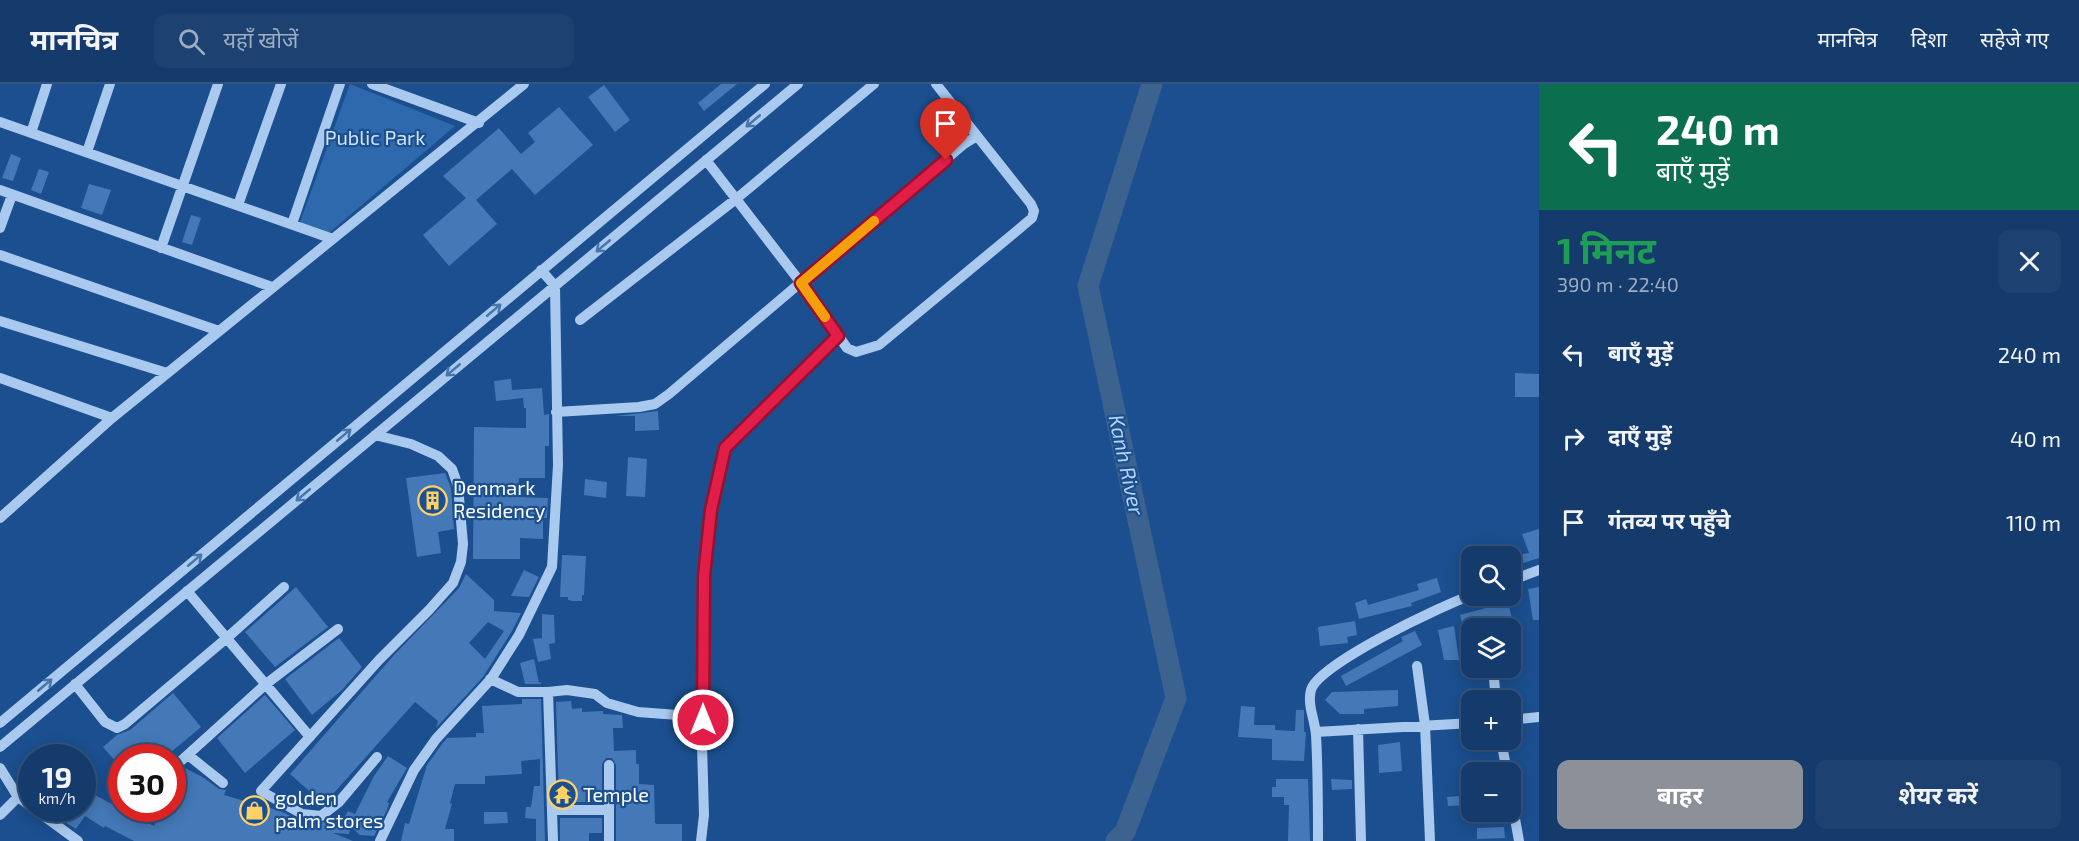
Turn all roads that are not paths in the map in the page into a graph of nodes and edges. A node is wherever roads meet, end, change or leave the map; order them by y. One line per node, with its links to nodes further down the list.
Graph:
1 (47, 84): 14 (street)
2 (110, 84): 16 (street)
3 (218, 84): 18 (street)
4 (281, 84): 22 (street)
5 (340, 84): 23 (street)
6 (372, 84): 13 (street)
7 (524, 84): 13 (street)
8 (765, 84): 28 (street)
9 (798, 84): 17 (street, one-way to 17)
10 (874, 84): 21 (street)
11 (936, 84): 15 (street)
12 (0, 122): 14 (street)
13 (478, 123): 25 (street)
14 (31, 133): 16 (street)
15 (977, 136): 29 (street); 35 (street)
16 (87, 152): 18 (street)
17 (706, 160): 21 (street); 30 (street, one-way to 30)
18 (182, 186): 22 (street); 26 (street)
19 (0, 190): 20 (street)
20 (12, 195): 24 (street); 26 (street)
21 (736, 199): 29 (street); 32 (street)
22 (238, 205): 23 (street)
23 (292, 224): 25 (street)
24 (0, 228)
25 (333, 239): 31 (street)
26 (161, 248): 31 (street)
27 (0, 255): 34 (street)
28 (542, 270): 30 (street); 54 (street, one-way to 28)
29 (801, 283): 35 (street); 38 (street)
30 (555, 286): 38 (street); 40 (street, one-way to 40)
31 (272, 287): 34 (street)
32 (580, 320)
33 (0, 321): 36 (street)
34 (219, 331): 36 (street)
35 (838, 336): 57 (street)
36 (167, 373): 39 (street)
37 (0, 378): 39 (street)
38 (556, 412): 50 (street)
39 (111, 418): 41 (street)
40 (375, 435): 45 (street, one-way to 45); 64 (street)
41 (0, 518)
42 (1539, 570): 43 (street)
43 (1521, 577)
44 (284, 587): 48 (street)
45 (187, 591): 48 (street); 51 (street)
46 (1461, 599): 63 (street)
47 (338, 629): 52 (street)
48 (228, 637): 51 (street); 52 (street)
49 (1417, 666): 60 (street)
50 (490, 679): 53 (street); 79 (street)
51 (75, 684): 61 (street)
52 (266, 684): 64 (street); 66 (street)
53 (548, 692): 57 (street); 73 (street)
54 (12, 713): 58 (street); 61 (street)
55 (1539, 717): 56 (street)
56 (1521, 719)
57 (703, 720): 82 (street)
58 (0, 723)
59 (1461, 723): 60 (street)
60 (1425, 725): 62 (street); 85 (street)
61 (24, 727): 65 (street)
62 (1358, 729): 63 (street); 84 (street)
63 (1316, 732): 83 (street)
64 (310, 737): 67 (street)
65 (0, 747)
66 (188, 755): 71 (street)
67 (376, 757)
68 (609, 765): 74 (street)
69 (0, 768): 70 (street)
70 (3, 778): 72 (street)
71 (224, 783)
72 (18, 797): 75 (street)
73 (553, 810): 74 (street); 80 (street)
74 (608, 810): 81 (street)
75 (0, 815)
76 (52, 822): 78 (street)
77 (1516, 822): 86 (street)
78 (78, 841)
79 (380, 841)
80 (553, 841)
81 (609, 841)
82 (701, 841)
83 (1318, 841)
84 (1361, 841)
85 (1430, 841)
86 (1520, 841)

